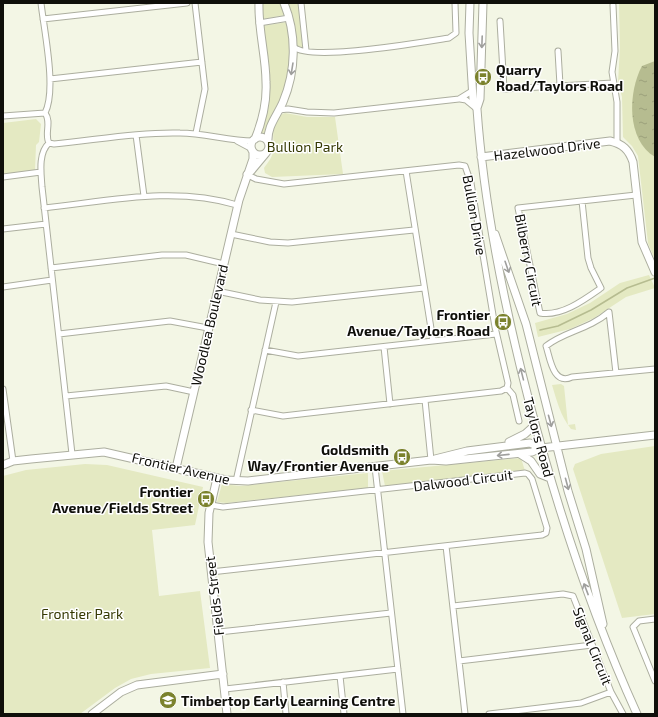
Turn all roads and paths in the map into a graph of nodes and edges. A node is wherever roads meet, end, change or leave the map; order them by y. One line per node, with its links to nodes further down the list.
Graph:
1 (41, 3): 12 (street)
2 (188, 3): 12 (street)
3 (195, 3): 18 (street)
4 (259, 3): 14 (street)
5 (284, 3): 11 (street)
6 (301, 3): 16 (street)
7 (454, 3): 16 (street)
8 (468, 3): 22 (street, Taylors Road)
9 (483, 3): 26 (street, Taylors Road, one-way to 26)
10 (613, 5): 20 (street)
11 (289, 18): 14 (street); 15 (street)
12 (43, 19): 19 (street)
13 (500, 21): 21 (street)
14 (259, 23): 32 (street)
15 (294, 50): 16 (street); 24 (street, one-way to 24)
16 (304, 50)
17 (558, 52): 21 (street)
18 (202, 62): 19 (street); 30 (street)
19 (50, 79): 28 (street)
20 (613, 83): 21 (street); 35 (street)
21 (560, 85)
22 (472, 91): 23 (street); 26 (street, Taylors Road)
23 (459, 99): 25 (street); 26 (street)
24 (283, 102): 25 (street); 27 (street)
25 (288, 109): 27 (street)
26 (477, 109): 39 (street, Taylors Road)
27 (280, 110): 34 (street)
28 (45, 113): 29 (street); 36 (street)
29 (3, 116)
30 (196, 133): 31 (street); 33 (street)
31 (136, 135): 36 (street); 45 (street)
32 (254, 140): 33 (street); 34 (street); 37 (street)
33 (236, 141): 37 (street)
34 (268, 142): 38 (street)
35 (617, 142): 39 (street, Hazelwood Drive); 44 (street, Hazelwood Drive)
36 (49, 143): 41 (street)
37 (252, 150): 38 (street); 43 (street, Woodlea Boulevard)
38 (266, 153): 43 (street, Woodlea Boulevard)
39 (481, 157): 49 (street, Taylors Road)
40 (406, 171): 43 (street, Bullion Drive); 52 (street); 64 (street, Bullion Drive)
41 (41, 172): 42 (street); 48 (street)
42 (3, 177)
43 (246, 177): 47 (street, Woodlea Boulevard)
44 (636, 195): 46 (street, Bilberry Circuit); 56 (street, Hazelwood Drive)
45 (144, 196): 47 (street); 48 (street)
46 (582, 201): 46 (street, Bilberry Circuit)
47 (237, 205): 53 (street, Woodlea Boulevard)
48 (44, 208): 50 (street)
49 (489, 217): 79 (street, Taylors Road, one-way to 49); 81 (street, Taylors Road, one-way to 81)
50 (46, 224): 51 (street); 55 (street)
51 (3, 229)
52 (414, 230): 53 (street); 59 (street)
53 (231, 234): 54 (street, Woodlea Boulevard)
54 (224, 264): 55 (street); 60 (street, Woodlea Boulevard)
55 (51, 268): 57 (street)
56 (655, 271)
57 (52, 280): 58 (street); 63 (street)
58 (3, 287)
59 (424, 288): 61 (street); 65 (street)
60 (217, 291): 61 (street); 62 (street, Woodlea Boulevard)
61 (276, 302): 67 (street)
62 (208, 328): 63 (street); 72 (street, Woodlea Boulevard)
63 (59, 334): 73 (street)
64 (496, 334): 65 (street); 70 (street, Bullion Drive)
65 (433, 341): 66 (street)
66 (384, 348): 67 (street); 76 (street)
67 (265, 350): 77 (street)
68 (655, 368): 69 (street)
69 (616, 373): 69 (street)
70 (507, 388): 74 (street); 78 (street, Bullion Drive)
71 (3, 389): 75 (street)
72 (194, 392): 73 (street); 90 (street, Woodlea Boulevard)
73 (66, 396): 85 (street)
74 (425, 400): 76 (street); 86 (street)
75 (4, 401): 87 (street)
76 (390, 404): 77 (street)
77 (251, 410): 93 (street)
78 (519, 421)
79 (535, 426): 82 (street); 83 (street, Taylors Road)
80 (655, 435): 81 (street)
81 (557, 447): 83 (street); 104 (street, Taylors Road, one-way to 104)
82 (490, 448): 83 (street, Frontier Avenue); 86 (street, Frontier Avenue)
83 (541, 448): 84 (street, Frontier Avenue); 92 (street, Taylors Road)
84 (518, 453): 86 (street, Frontier Avenue, one-way to 86); 92 (street)
85 (72, 454): 87 (street, Frontier Avenue); 90 (street, Frontier Avenue)
86 (431, 460): 89 (street, Frontier Avenue)
87 (13, 461): 88 (street, Frontier Avenue)
88 (3, 466)
89 (375, 467): 93 (street, Frontier Avenue); 94 (street)
90 (176, 468): 91 (street, Frontier Avenue)
91 (217, 478): 93 (street, Frontier Avenue); 95 (street, Fields Street)
92 (550, 478): 104 (street, Taylors Road, one-way to 92)
93 (236, 481)
94 (378, 491): 95 (street); 96 (street, Dalwood Circuit); 97 (street)
95 (211, 505): 98 (street, Fields Street)
96 (446, 546): 97 (street); 99 (street)
97 (385, 553): 98 (street); 100 (street)
98 (211, 572): 102 (street, Fields Street)
99 (453, 606): 103 (street, Signal Circuit); 105 (street)
100 (391, 613): 102 (street); 106 (street)
101 (655, 619): 109 (street)
102 (219, 632): 107 (street, Fields Street)
103 (592, 645): 105 (street); 112 (street, Signal Circuit)
104 (610, 652): 121 (street, Taylors Road)
105 (459, 661): 118 (street)
106 (398, 669): 108 (street); 117 (street)
107 (223, 674): 111 (street, Fields Street); 113 (street)
108 (340, 676): 110 (street); 116 (street)
109 (655, 681)
110 (283, 682): 111 (street); 115 (street)
111 (225, 688): 114 (street, Fields Street)
112 (611, 692): 119 (street, Signal Circuit); 120 (street)
113 (92, 714)
114 (228, 714)
115 (286, 714)
116 (344, 714)
117 (403, 714)
118 (465, 714)
119 (489, 714)
120 (622, 714)
121 (637, 714)

